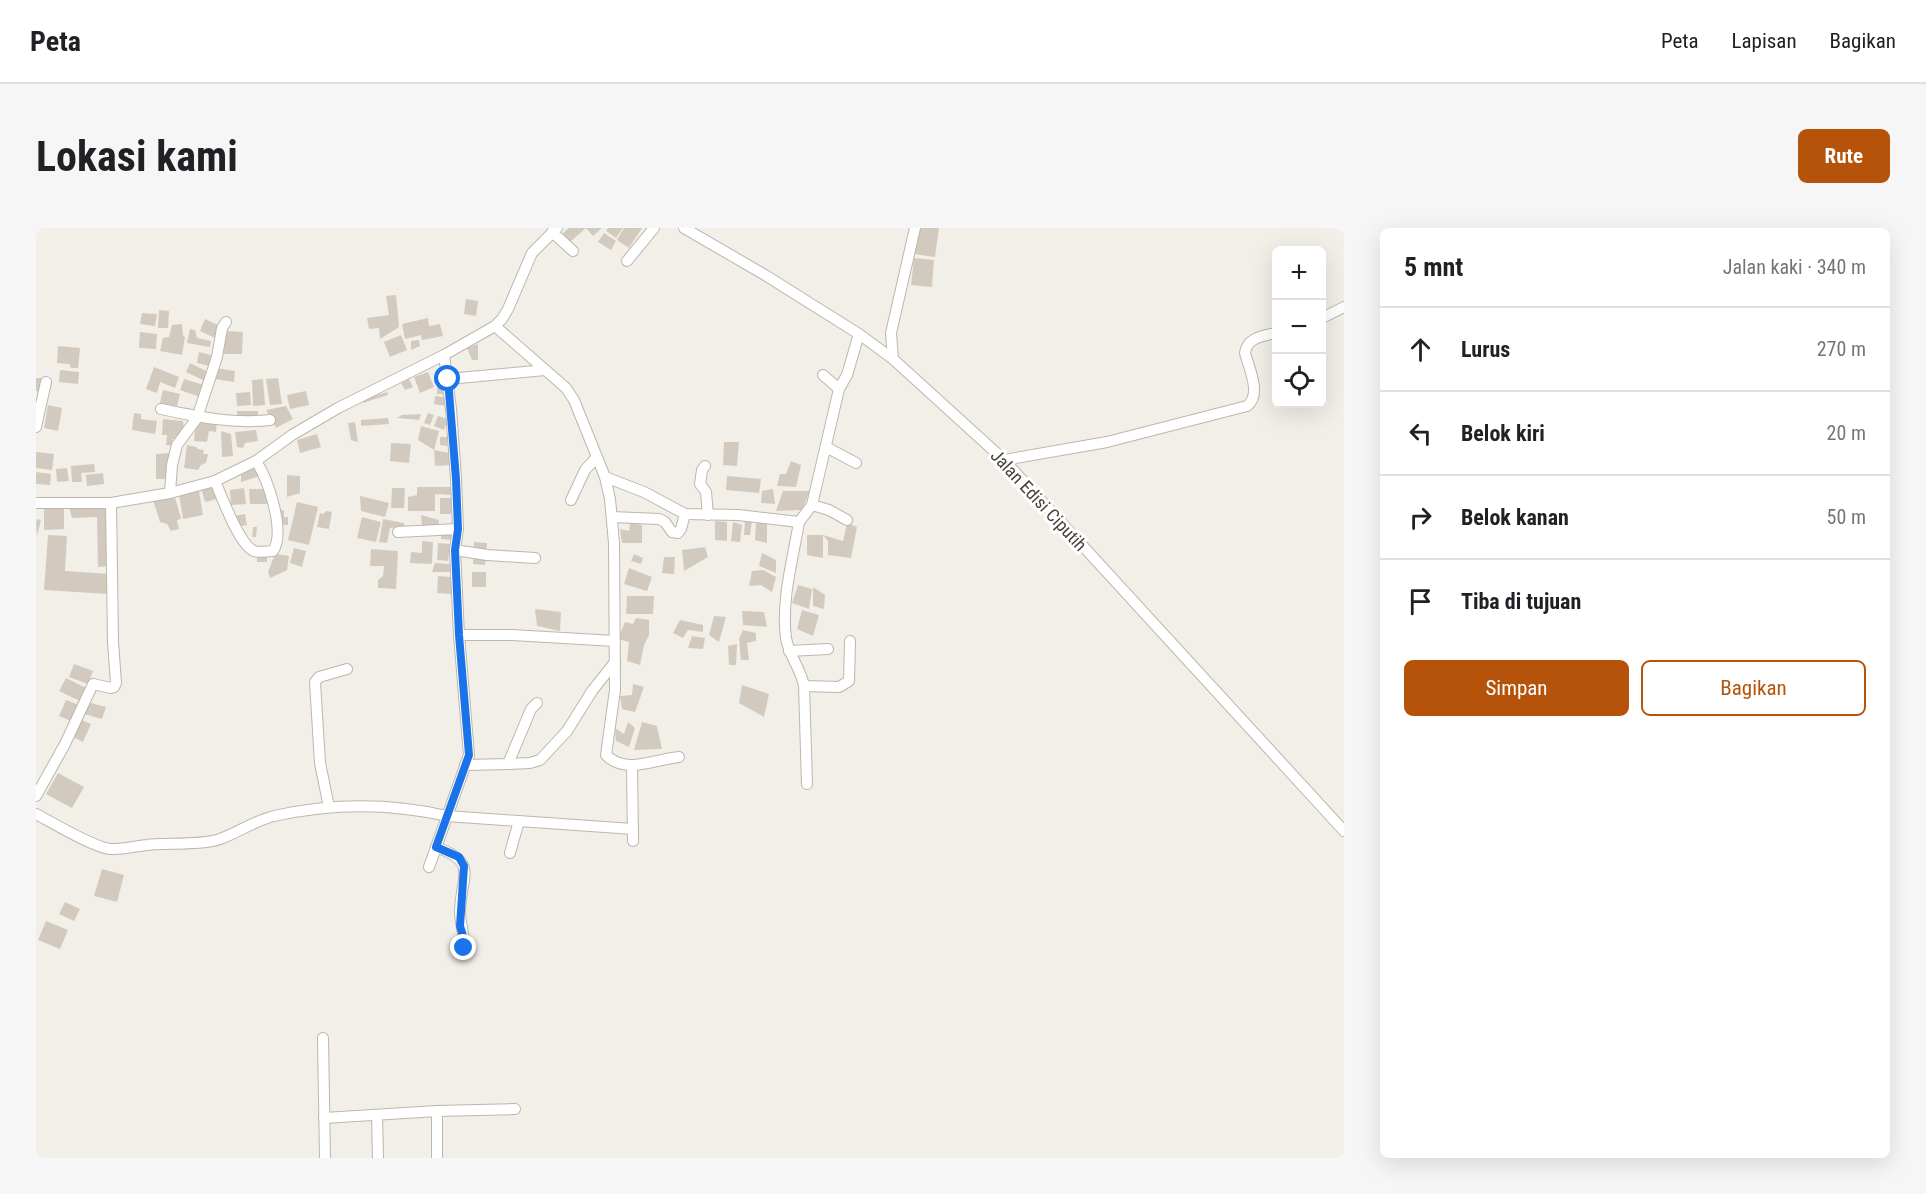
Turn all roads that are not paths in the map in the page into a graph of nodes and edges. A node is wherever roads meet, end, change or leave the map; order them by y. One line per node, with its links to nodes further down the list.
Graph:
1 (654, 228): 6 (street)
2 (684, 228): 11 (street, Jalan Edisi Ciputih)
3 (915, 228): 14 (street)
4 (555, 230): 5 (street); 10 (street)
5 (573, 251)
6 (627, 261)
7 (1344, 308): 8 (street)
8 (1326, 316)
9 (226, 322): 21 (street)
10 (495, 326): 13 (street); 15 (street)
11 (859, 334): 14 (street, Jalan Edisi Ciputih); 19 (street)
12 (1272, 334): 26 (street)
13 (444, 355): 17 (street); 27 (street)
14 (893, 359): 26 (street, Jalan Edisi Ciputih)
15 (545, 370): 17 (street); 25 (street)
16 (823, 375): 19 (street)
17 (448, 379): 42 (street)
18 (46, 382): 23 (street)
19 (838, 389): 24 (street)
20 (161, 409): 21 (street)
21 (197, 417): 22 (street); 32 (street)
22 (270, 420)
23 (36, 427)
24 (826, 447): 28 (street); 36 (street)
25 (596, 458): 30 (street); 33 (street)
26 (1004, 460): 66 (street, Jalan Edisi Ciputih)
27 (256, 461): 31 (street); 31 (street)
28 (856, 463)
29 (705, 466): 38 (street)
30 (605, 477): 37 (street); 39 (street)
31 (215, 482): 32 (street)
32 (170, 493): 35 (street)
33 (571, 500)
34 (36, 503): 35 (street)
35 (111, 503): 59 (street)
36 (812, 505): 40 (street); 41 (street)
37 (684, 514): 38 (street); 39 (street)
38 (708, 515): 41 (street)
39 (612, 517): 47 (street)
40 (847, 520)
41 (799, 522): 50 (street)
42 (458, 529): 43 (street); 44 (street)
43 (398, 532)
44 (455, 550): 45 (street); 46 (street)
45 (535, 558)
46 (459, 635): 47 (street); 57 (street)
47 (615, 641): 51 (street)
48 (850, 641): 53 (street)
49 (828, 649): 50 (street)
50 (789, 651): 53 (street)
51 (615, 661): 56 (street); 58 (street)
52 (347, 669): 62 (street)
53 (804, 686): 60 (street)
54 (537, 703): 56 (street)
55 (679, 757): 58 (street)
56 (508, 764): 57 (street)
57 (465, 765): 64 (street)
58 (632, 766): 65 (street)
59 (42, 777): 61 (street)
60 (807, 784)
61 (36, 796)
62 (329, 807): 63 (street); 64 (street)
63 (36, 814)
64 (447, 816): 65 (street); 67 (street)
65 (519, 821): 68 (street)
66 (1344, 831)
67 (436, 847): 69 (street); 70 (street)
68 (510, 853)
69 (429, 867)
70 (464, 948)
71 (323, 1038): 75 (street)
72 (514, 1109): 73 (street)
73 (437, 1111): 74 (street); 78 (street)
74 (377, 1115): 75 (street); 77 (street)
75 (324, 1118): 76 (street)
76 (325, 1158)
77 (378, 1158)
78 (437, 1158)

